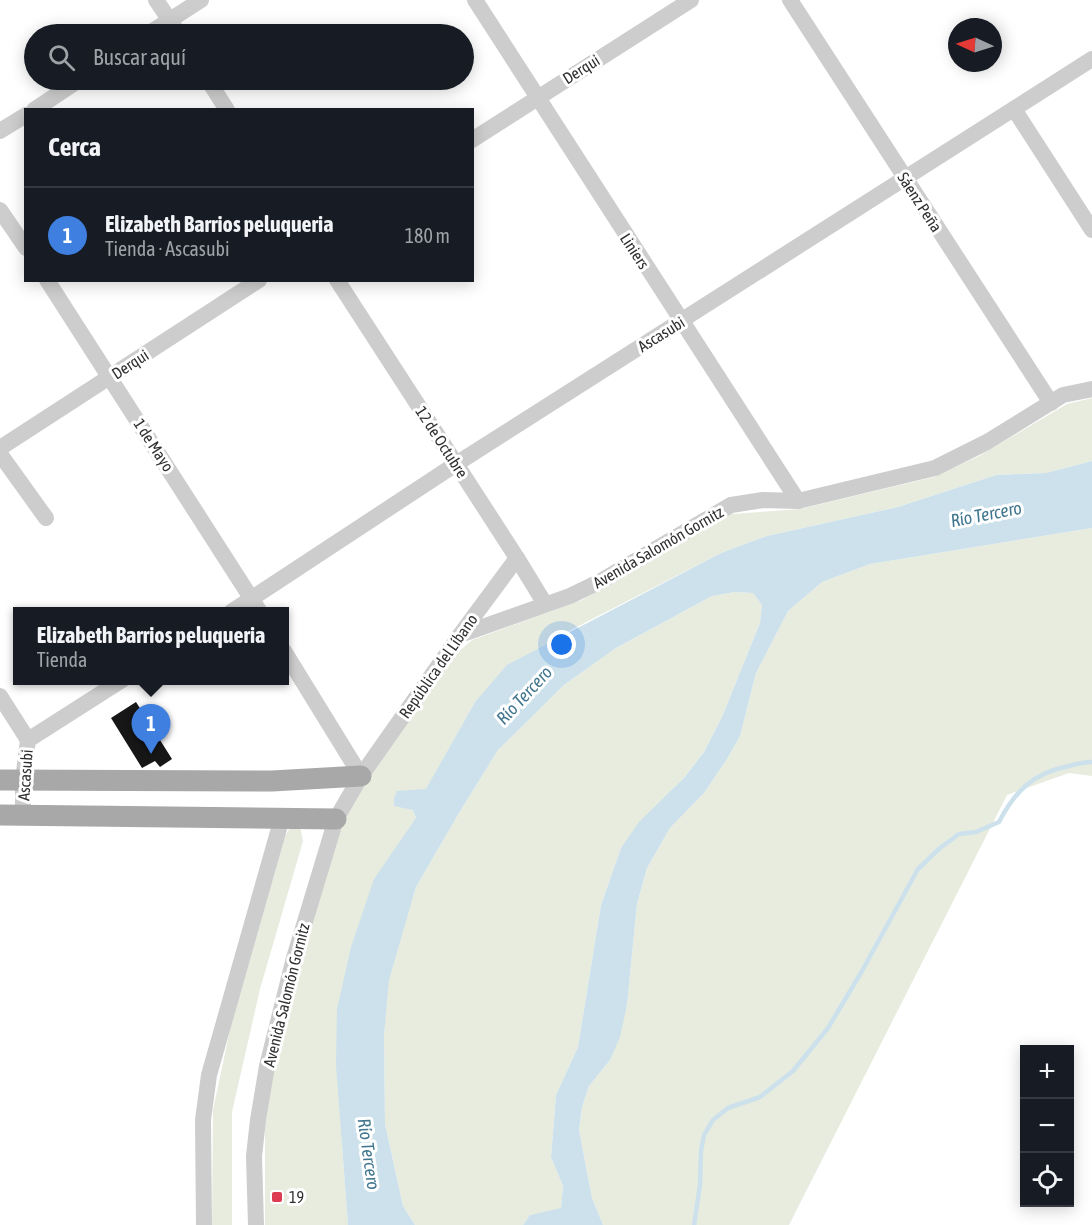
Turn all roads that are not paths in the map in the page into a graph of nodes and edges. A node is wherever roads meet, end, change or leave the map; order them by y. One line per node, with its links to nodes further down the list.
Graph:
1 (156, 0): 6 (street)
2 (201, 0): 7 (street)
3 (475, 0): 11 (street, Liniers)
4 (691, 0): 11 (street, Derqui)
5 (790, 0): 18 (street, Sáenz Peña)
6 (171, 24)
7 (178, 24)
8 (1092, 59): 14 (street, Ascasubi)
9 (65, 90): 12 (street)
10 (214, 90): 13 (street)
11 (537, 97): 17 (street, Derqui); 25 (street, Liniers)
12 (37, 108)
13 (226, 108)
14 (1014, 109): 18 (street, Ascasubi); 20 (street)
15 (24, 116): 16 (street)
16 (0, 132)
17 (474, 139)
18 (904, 178): 25 (street, Ascasubi); 28 (street, Sáenz Peña)
19 (0, 210): 21 (street)
20 (1092, 230)
21 (24, 245)
22 (48, 282): 26 (street, 1 de Mayo)
23 (256, 282): 26 (street, Derqui)
24 (339, 282): 31 (street, 12 de Octubre)
25 (681, 322): 31 (street, Ascasubi); 32 (street, Liniers)
26 (110, 377): 29 (street, Derqui); 36 (street, 1 de Mayo)
27 (1092, 388): 28 (street, Avenida Salomón Gornitz)
28 (1051, 404): 32 (street, Avenida Salomón Gornitz)
29 (0, 448)
30 (0, 454): 33 (street)
31 (456, 464): 34 (street, 12 de Octubre); 36 (street, Ascasubi)
32 (798, 501): 35 (street, Avenida Salomón Gornitz)
33 (46, 518)
34 (517, 558): 35 (street, 12 de Octubre); 37 (street, República del Líbano)
35 (544, 604): 37 (street, Avenida Salomón Gornitz)
36 (256, 605)
37 (460, 635): 42 (street, República del Líbano)
38 (289, 658): 42 (street)
39 (116, 685): 41 (street, Ascasubi)
40 (0, 696): 41 (street)
41 (27, 740): 44 (street, Ascasubi)
42 (361, 776): 44 (main road); 48 (street, Avenida Salomón Gornitz)
43 (0, 780): 44 (main road)
44 (23, 780): 46 (street, Ascasubi)
45 (0, 815): 46 (main road)
46 (22, 815): 47 (main road)
47 (282, 818): 48 (main road); 49 (street)
48 (336, 819): 50 (street, Avenida Salomón Gornitz)
49 (204, 1225)
50 (256, 1225)

